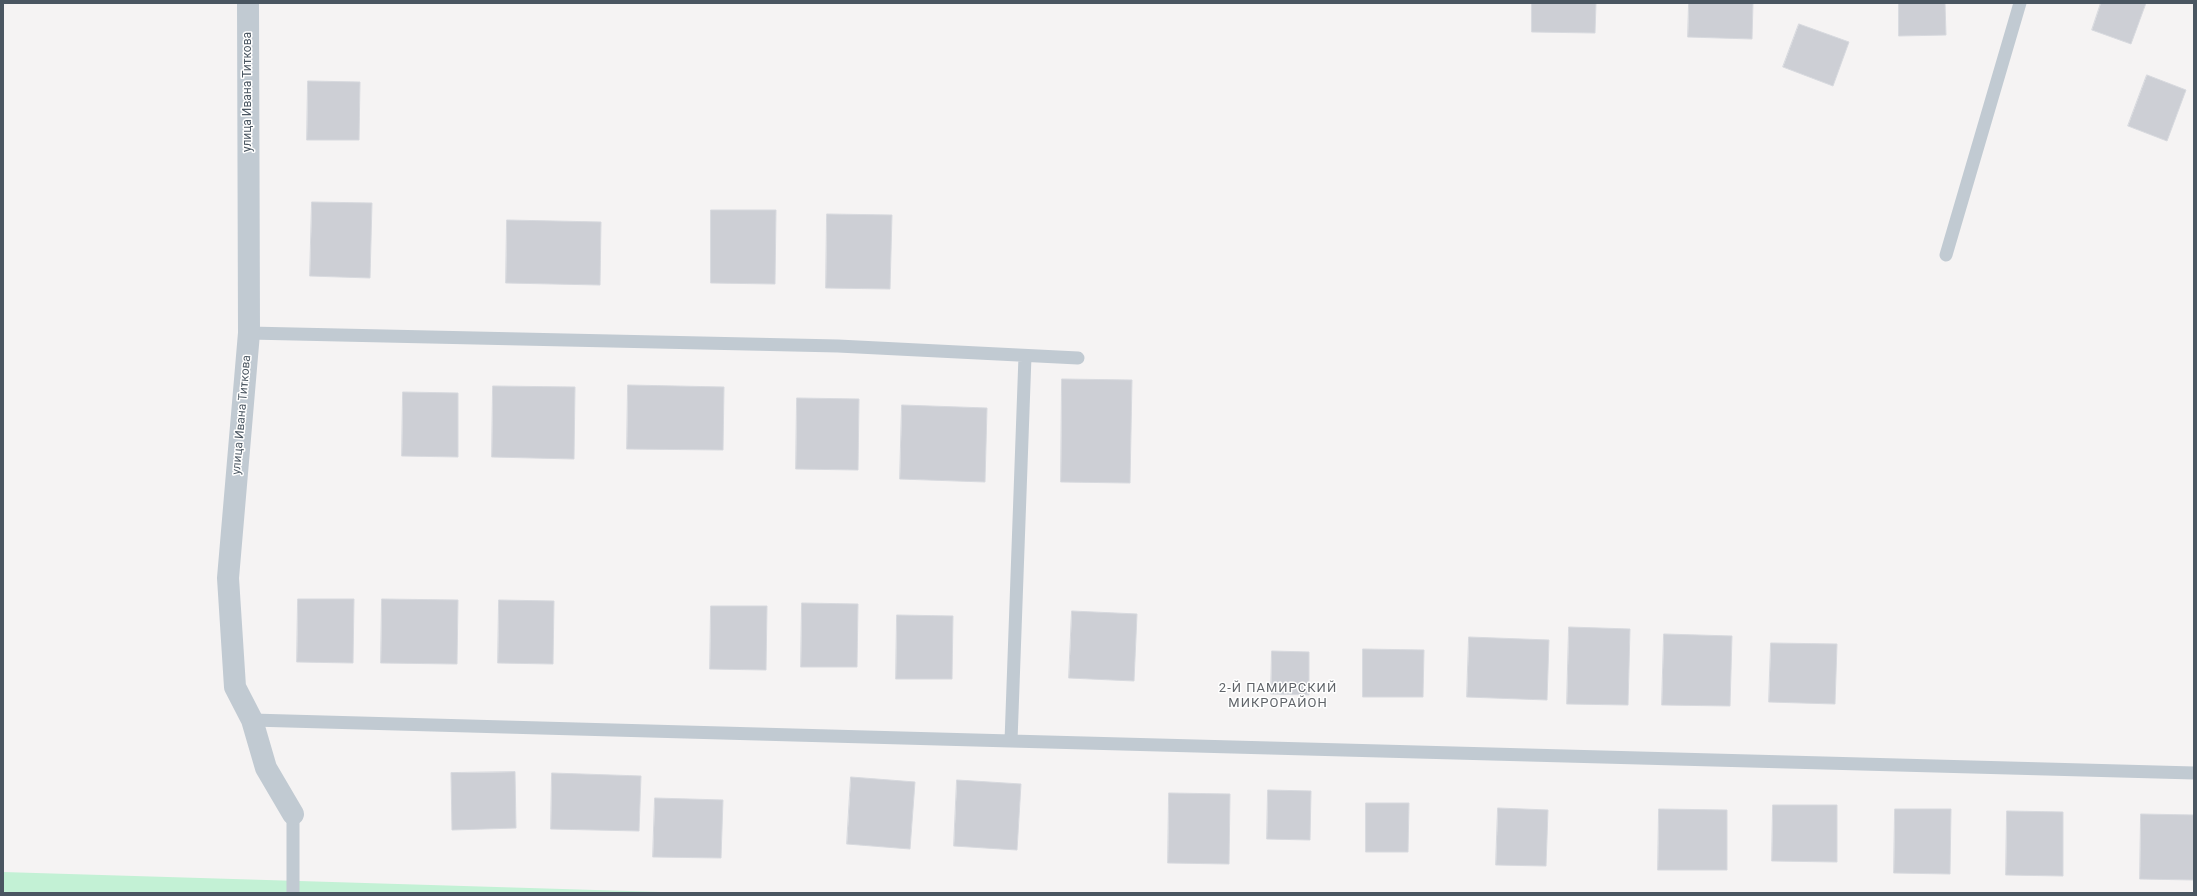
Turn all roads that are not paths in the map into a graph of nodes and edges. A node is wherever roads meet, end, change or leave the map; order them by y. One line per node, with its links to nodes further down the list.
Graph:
1 (248, 3): 4 (street, улица Ивана Титкова)
2 (2020, 3): 3 (lane)
3 (1946, 255)
4 (250, 333): 5 (lane); 7 (street, улица Ивана Титкова)
5 (1025, 356): 6 (lane); 8 (lane)
6 (1078, 358)
7 (252, 720): 8 (lane); 10 (street, улица Ивана Титкова)
8 (1011, 741): 9 (lane)
9 (2194, 774)
10 (293, 814): 11 (lane)
11 (293, 893)

